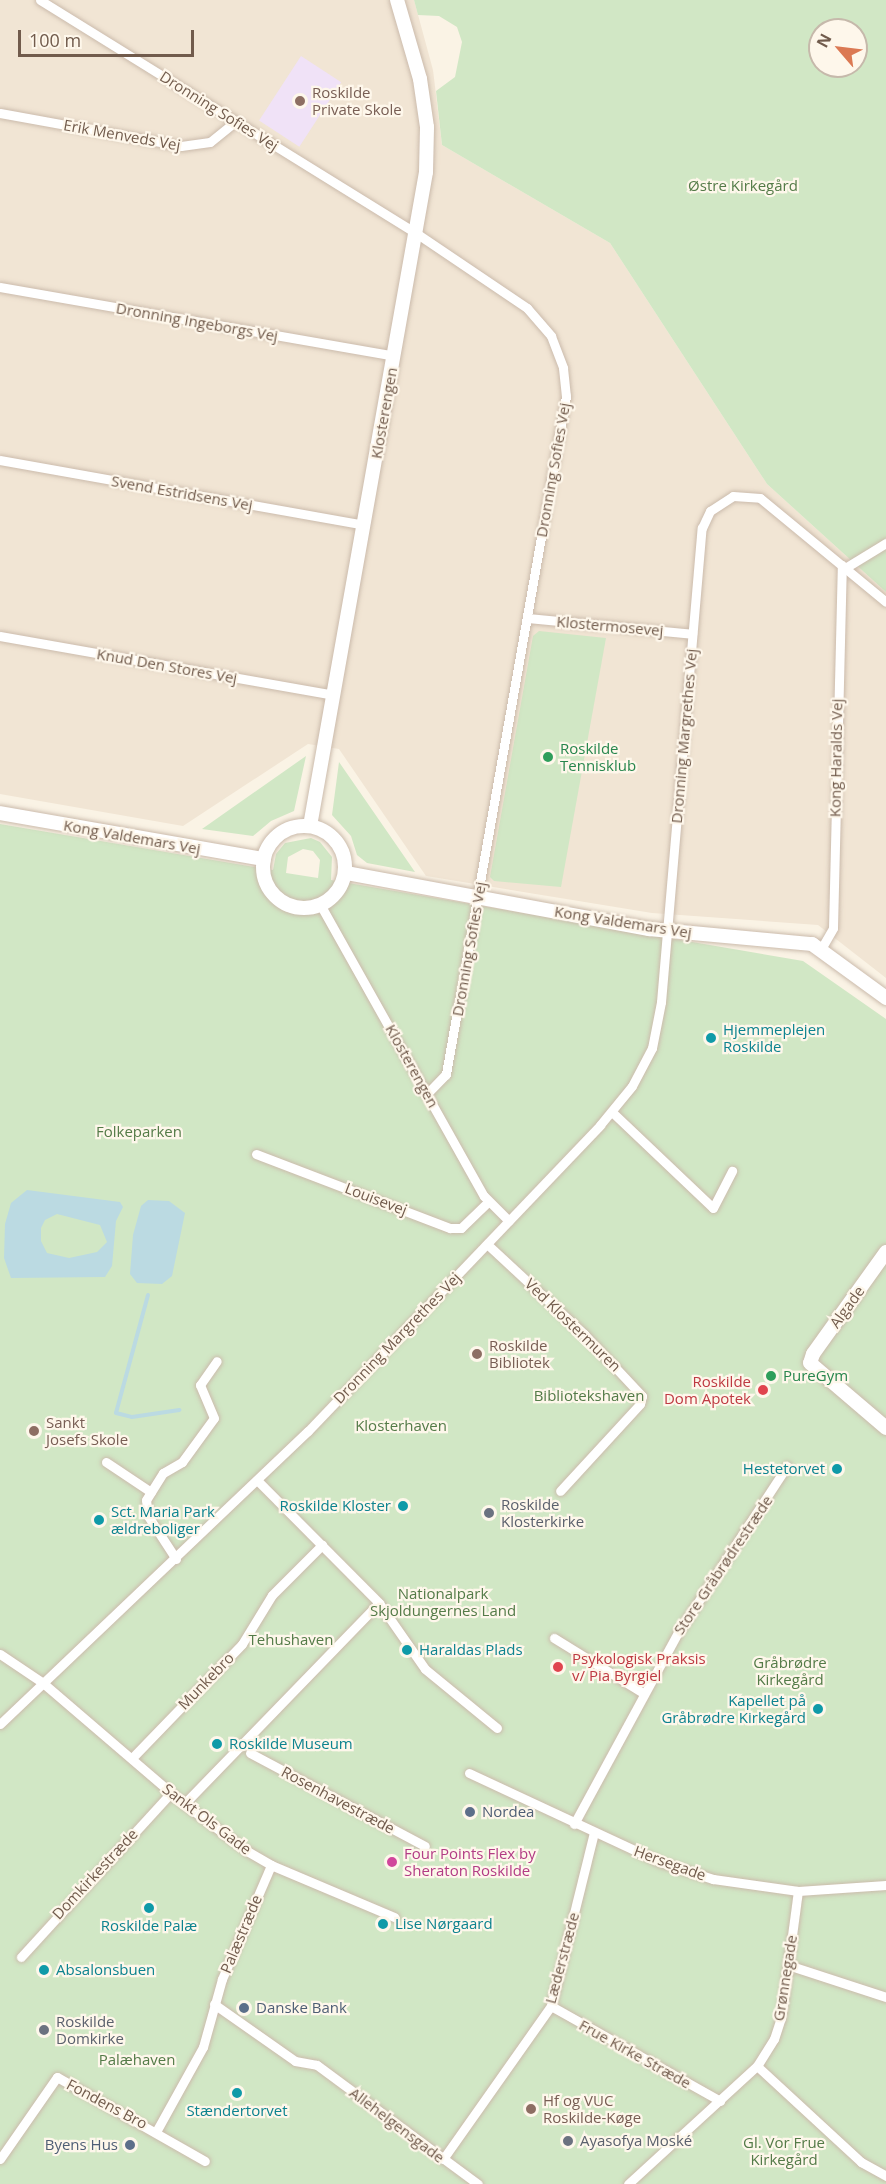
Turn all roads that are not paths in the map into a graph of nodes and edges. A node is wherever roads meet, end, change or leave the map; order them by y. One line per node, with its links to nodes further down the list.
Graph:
1 (40, 0): 4 (street, Dronning Sofies Vej)
2 (397, 0): 5 (main road, Klosterengen)
3 (0, 113): 4 (street, Erik Menveds Vej)
4 (236, 121): 5 (street, Dronning Sofies Vej)
5 (416, 233): 7 (main road, Klosterengen); 13 (street, Dronning Sofies Vej)
6 (0, 287): 7 (street, Dronning Ingeborgs Vej)
7 (394, 356): 9 (main road, Klosterengen)
8 (0, 460): 9 (street, Svend Estridsens Vej)
9 (364, 525): 16 (main road, Klosterengen)
10 (886, 543): 11 (street)
11 (843, 567): 12 (street); 14 (street, Dronning Margrethes Vej); 24 (street, Kong Haralds Vej)
12 (886, 602)
13 (527, 618): 14 (street, Klostermosevej); 21 (street, Dronning Sofies Vej)
14 (692, 634): 23 (street, Dronning Margrethes Vej)
15 (0, 636): 16 (street, Knud Den Stores Vej)
16 (333, 695): 18 (main road, Klosterengen)
17 (0, 813): 19 (main road, Kong Valdemars Vej)
18 (310, 826): 19 (main road); 20 (main road)
19 (264, 860): 22 (main road)
20 (346, 873): 21 (main road, Kong Valdemars Vej); 22 (main road)
21 (478, 897): 23 (main road, Kong Valdemars Vej); 26 (street, Dronning Sofies Vej)
22 (321, 906): 26 (street, Klosterengen)
23 (668, 931): 24 (main road, Kong Valdemars Vej); 27 (street, Dronning Margrethes Vej)
24 (821, 949): 25 (main road, Kong Valdemars Vej)
25 (886, 998)
26 (427, 1094): 30 (street, Klosterengen)
27 (612, 1112): 29 (street); 31 (street, Dronning Margrethes Vej)
28 (256, 1154): 30 (street, Louisevej)
29 (732, 1171)
30 (488, 1202): 31 (street, Klosterengen)
31 (509, 1221): 32 (street, Dronning Margrethes Vej)
32 (487, 1244): 38 (street, Dronning Margrethes Vej); 39 (street, Ved Klostermuren)
33 (886, 1252): 35 (main road, Algade)
34 (217, 1361): 40 (street)
35 (886, 1428)
36 (106, 1462): 40 (street)
37 (787, 1467): 47 (street, Store Gråbrødrestræde)
38 (258, 1481): 41 (street); 42 (street, Dronning Margrethes Vej)
39 (560, 1491)
40 (151, 1492): 42 (street)
41 (322, 1545): 43 (street); 51 (street, Munkebro)
42 (176, 1559): 46 (street, Dronning Margrethes Vej)
43 (379, 1603): 49 (street); 54 (street)
44 (554, 1638): 47 (street)
45 (0, 1654): 46 (street, Sankt Ols Gade)
46 (43, 1683): 48 (street, Dronning Margrethes Vej); 51 (street, Sankt Ols Gade)
47 (643, 1693): 55 (street, Store Gråbrødrestræde)
48 (0, 1724)
49 (497, 1728)
50 (250, 1753): 57 (street, Rosenhavestræde)
51 (132, 1758): 53 (street, Sankt Ols Gade)
52 (469, 1773): 55 (street, Hersegade)
53 (171, 1793): 54 (street, Sankt Ols Gade); 62 (street, Domkirkestræde)
54 (184, 1804): 58 (street, Sankt Ols Gade)
55 (574, 1824): 56 (street, Hersegade)
56 (594, 1833): 60 (street, Hersegade); 66 (street, Læderstræde)
57 (425, 1846)
58 (271, 1865): 61 (street, Sankt Ols Gade); 65 (street, Palæstræde)
59 (886, 1885): 60 (street, Hersegade)
60 (798, 1891): 63 (street, Grønnegade)
61 (394, 1917)
62 (21, 1957)
63 (788, 1965): 64 (street); 67 (street, Grønnegade)
64 (886, 1997)
65 (214, 2004): 69 (street); 71 (street, Allehelgensgade)
66 (551, 2006): 68 (street, Frue Kirke Stræde); 71 (street, Læderstræde)
67 (757, 2066): 68 (street, Grønnegade); 73 (street)
68 (720, 2101): 75 (street, Grønnegade)
69 (157, 2130): 70 (street, Fondens Bro); 72 (street)
70 (0, 2159)
71 (443, 2159): 74 (street, Allehelgensgade)
72 (205, 2161)
73 (886, 2176)
74 (477, 2184)
75 (628, 2184)

